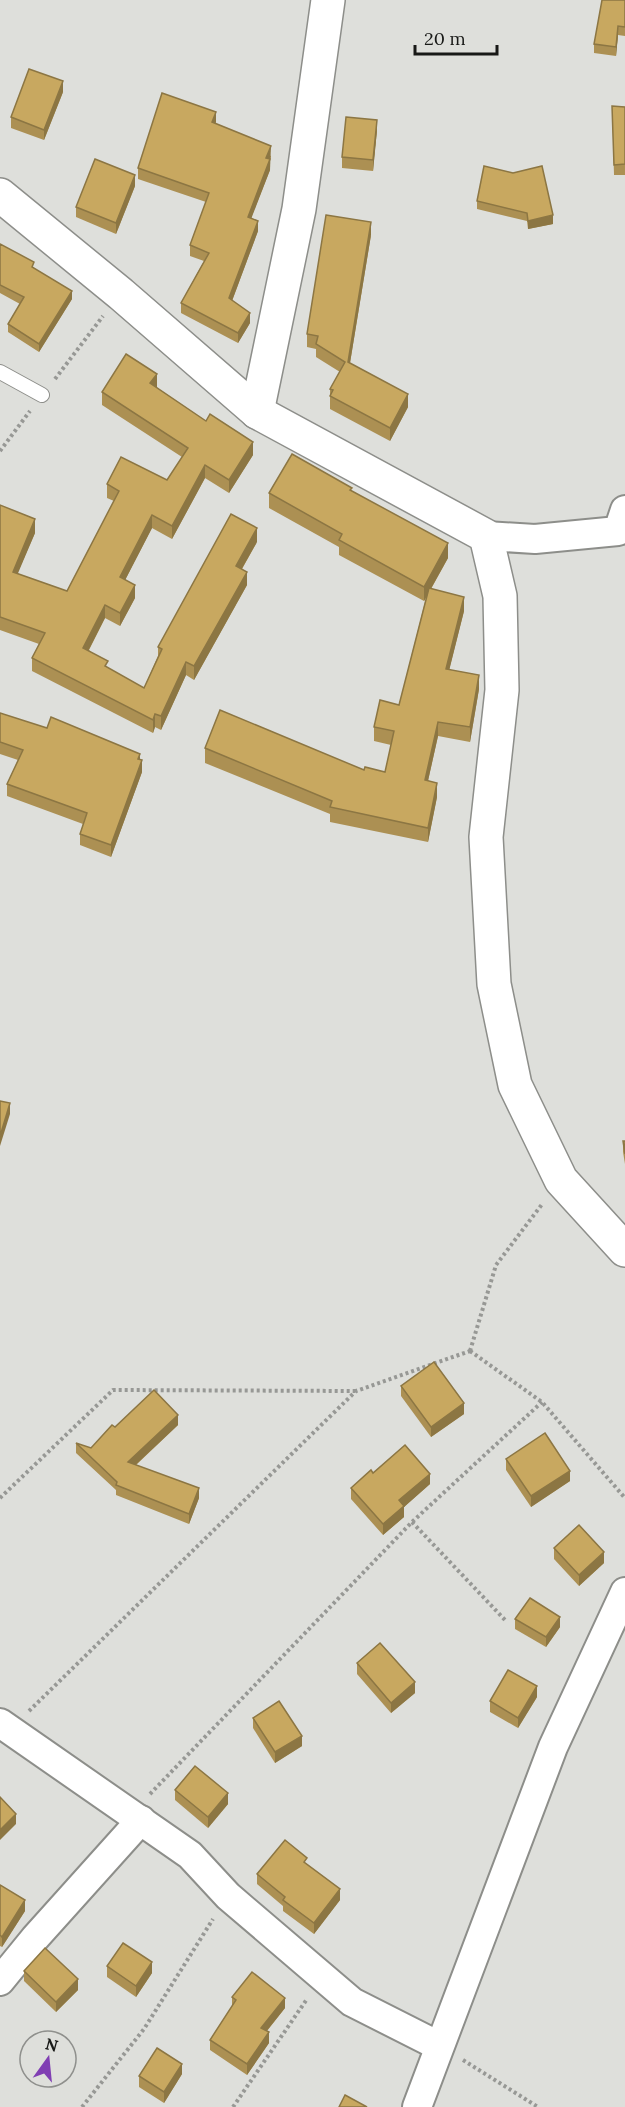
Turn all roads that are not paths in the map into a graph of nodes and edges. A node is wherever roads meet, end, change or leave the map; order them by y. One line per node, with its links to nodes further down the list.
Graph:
1 (328, 0): 5 (street)
2 (0, 195): 5 (street)
3 (0, 372): 4 (lane)
4 (42, 395)
5 (257, 412): 7 (street)
6 (625, 510): 7 (street)
7 (486, 536): 8 (street)
8 (625, 1250)
9 (625, 1592): 13 (street)
10 (5, 1727): 11 (street)
11 (136, 1817): 12 (street); 13 (street)
12 (0, 1981)
13 (439, 2046): 14 (street)
14 (417, 2107)

